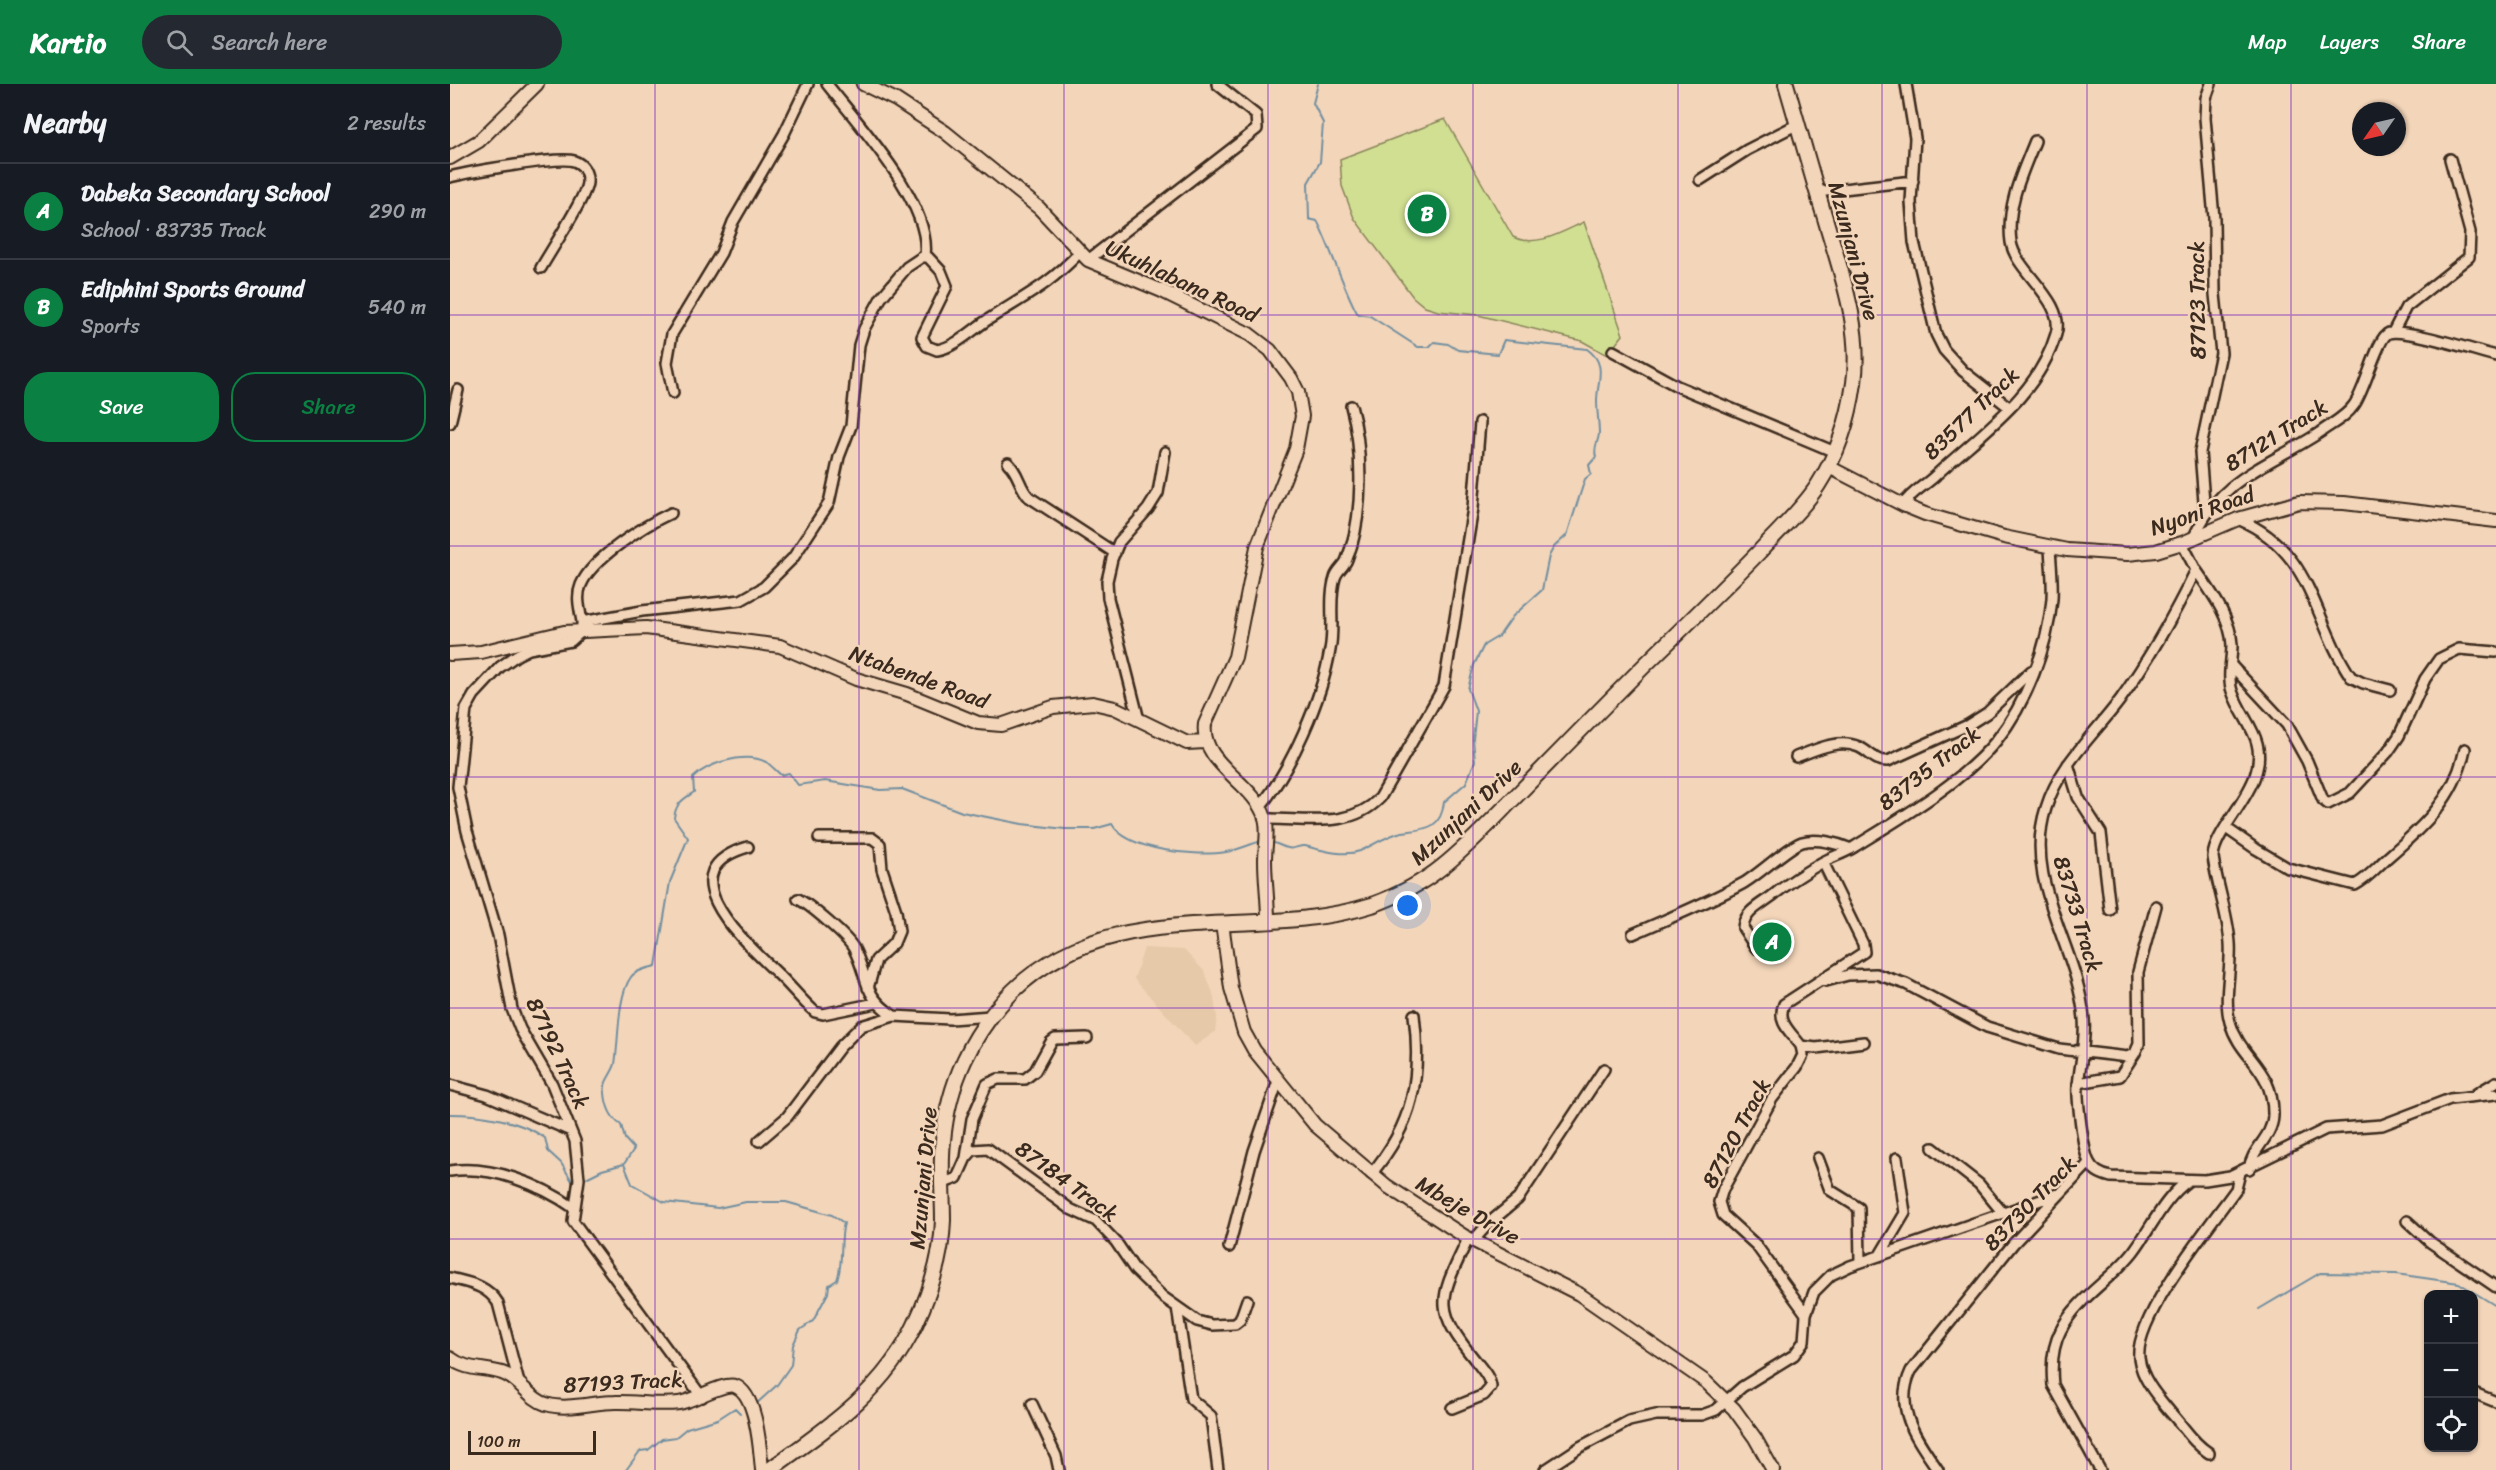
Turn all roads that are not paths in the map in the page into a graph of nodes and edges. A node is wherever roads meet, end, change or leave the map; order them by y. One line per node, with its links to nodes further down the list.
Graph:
1 (537, 84): 11 (street)
2 (808, 84): 24 (street)
3 (827, 84): 17 (street)
4 (862, 84): 18 (street, Ukuhlabana Road)
5 (1217, 84): 18 (street)
6 (1786, 84): 9 (main road, Mzunjani Drive)
7 (1906, 84): 15 (street)
8 (2211, 84): 35 (street, 87123 Track)
9 (1798, 124): 14 (street); 16 (main road, Mzunjani Drive)
10 (2035, 141): 26 (street, 83577 Track)
11 (450, 158)
12 (2450, 159): 20 (street, 87121 Track)
13 (450, 177): 19 (street)
14 (1700, 180)
15 (1913, 181): 16 (street); 26 (street)
16 (1817, 192): 30 (main road, Mzunjani Drive)
17 (925, 256): 18 (street); 42 (street, 87192 Track)
18 (1083, 256): 49 (street, Ukuhlabana Road)
19 (541, 268)
20 (2393, 332): 22 (street); 35 (street, 87121 Track)
21 (1612, 351): 30 (street)
22 (2496, 356)
23 (458, 390): 28 (street)
24 (673, 393)
25 (1351, 406): 53 (street)
26 (2010, 408): 33 (street, 83577 Track)
27 (1480, 422): 53 (street)
28 (450, 423)
29 (1165, 452): 40 (street)
30 (1835, 453): 32 (main road, Mzunjani Drive)
31 (1008, 463): 40 (street)
32 (1829, 467): 33 (street, Nyoni Road); 62 (main road, Mzunjani Drive)
33 (1903, 506): 39 (street, Nyoni Road)
34 (671, 513): 42 (street)
35 (2205, 514): 38 (street, 87121 Track)
36 (2238, 519): 37 (street, Nyoni Road); 38 (street, Nyoni Road); 47 (street)
37 (2496, 520)
38 (2187, 541): 39 (street, Nyoni Road); 41 (street)
39 (2050, 549): 46 (street, 83735 Track)
40 (1115, 553): 48 (street)
41 (2196, 570): 45 (street); 52 (street, 83733 Track)
42 (582, 626): 44 (street, Ntabende Road); 48 (street, Ntabende Road); 84 (street, 87192 Track)
43 (2496, 652): 45 (street)
44 (450, 654)
45 (2231, 665): 54 (street)
46 (2034, 668): 51 (street); 57 (street, 83735 Track)
47 (2390, 690)
48 (1139, 720): 49 (street, Ntabende Road)
49 (1205, 742): 53 (street)
50 (2465, 749): 54 (street)
51 (1796, 757)
52 (2068, 764): 61 (street); 75 (street, 83733 Track)
53 (1264, 818): 62 (street)
54 (2226, 828): 92 (street)
55 (819, 838): 67 (street)
56 (748, 847): 68 (street)
57 (1851, 849): 58 (street, 83735 Track); 64 (street)
58 (1823, 862): 65 (street, 83735 Track); 66 (street)
59 (798, 899): 67 (street)
60 (2156, 906): 76 (street)
61 (2110, 910)
62 (1268, 920): 63 (main road, Mzunjani Drive)
63 (1222, 923): 71 (main road, Mzunjani Drive); 78 (street, Mbeje Drive)
64 (1633, 934)
65 (1756, 948)
66 (1815, 984): 74 (street); 75 (street)
67 (868, 988): 68 (street)
68 (876, 1003): 70 (street)
69 (1414, 1015): 93 (street)
70 (894, 1016): 71 (street); 85 (street)
71 (991, 1017): 95 (main road, Mzunjani Drive)
72 (1087, 1038): 87 (street)
73 (1864, 1042): 74 (street)
74 (1801, 1046): 108 (street, 87120 Track)
75 (2084, 1052): 76 (street); 80 (street, 83733 Track)
76 (2135, 1053): 80 (street)
77 (1604, 1069): 100 (street)
78 (1278, 1081): 93 (street, Mbeje Drive); 101 (street)
79 (2496, 1082): 83 (street)
80 (2078, 1083): 90 (street, 83733 Track)
81 (450, 1085): 84 (street)
82 (2496, 1094): 83 (street, 83730 Track)
83 (2474, 1095): 92 (street, 83730 Track)
84 (571, 1131): 97 (street, 87192 Track)
85 (759, 1141)
86 (1933, 1148): 98 (street)
87 (966, 1158): 95 (street); 107 (street, 87184 Track)
88 (1818, 1158): 103 (street)
89 (1897, 1158): 102 (street)
90 (2089, 1163): 94 (street, 83730 Track); 96 (street, 83730 Track)
91 (450, 1171): 97 (street)
92 (2244, 1171): 94 (street, 83730 Track); 117 (street)
93 (1371, 1174): 100 (street, Mbeje Drive)
94 (2189, 1180): 125 (street)
95 (940, 1184): 119 (main road, Mzunjani Drive)
96 (2061, 1193): 98 (street); 124 (street, 83730 Track)
97 (574, 1208): 112 (street, 87192 Track)
98 (2002, 1212): 102 (street)
99 (2408, 1221): 105 (street)
100 (1471, 1240): 113 (street, Mbeje Drive); 116 (street)
101 (1229, 1247)
102 (1880, 1255): 103 (street)
103 (1860, 1262): 108 (street)
104 (450, 1278): 110 (street)
105 (2496, 1287)
106 (1247, 1300): 107 (street, 87184 Track)
107 (1176, 1307): 121 (street)
108 (1806, 1314): 113 (street)
109 (450, 1358): 110 (street, 87193 Track)
110 (519, 1383): 112 (street, 87193 Track)
111 (2478, 1395): 114 (street)
112 (702, 1397): 118 (street)
113 (1726, 1401): 122 (street); 123 (street, Mbeje Drive)
114 (2496, 1402)
115 (1032, 1404): 120 (street)
116 (1452, 1408)
117 (2209, 1453)
118 (762, 1470)
119 (769, 1470)
120 (1059, 1470)
121 (1218, 1470)
122 (1545, 1470)
123 (1773, 1470)
124 (1938, 1470)
125 (2100, 1470)

